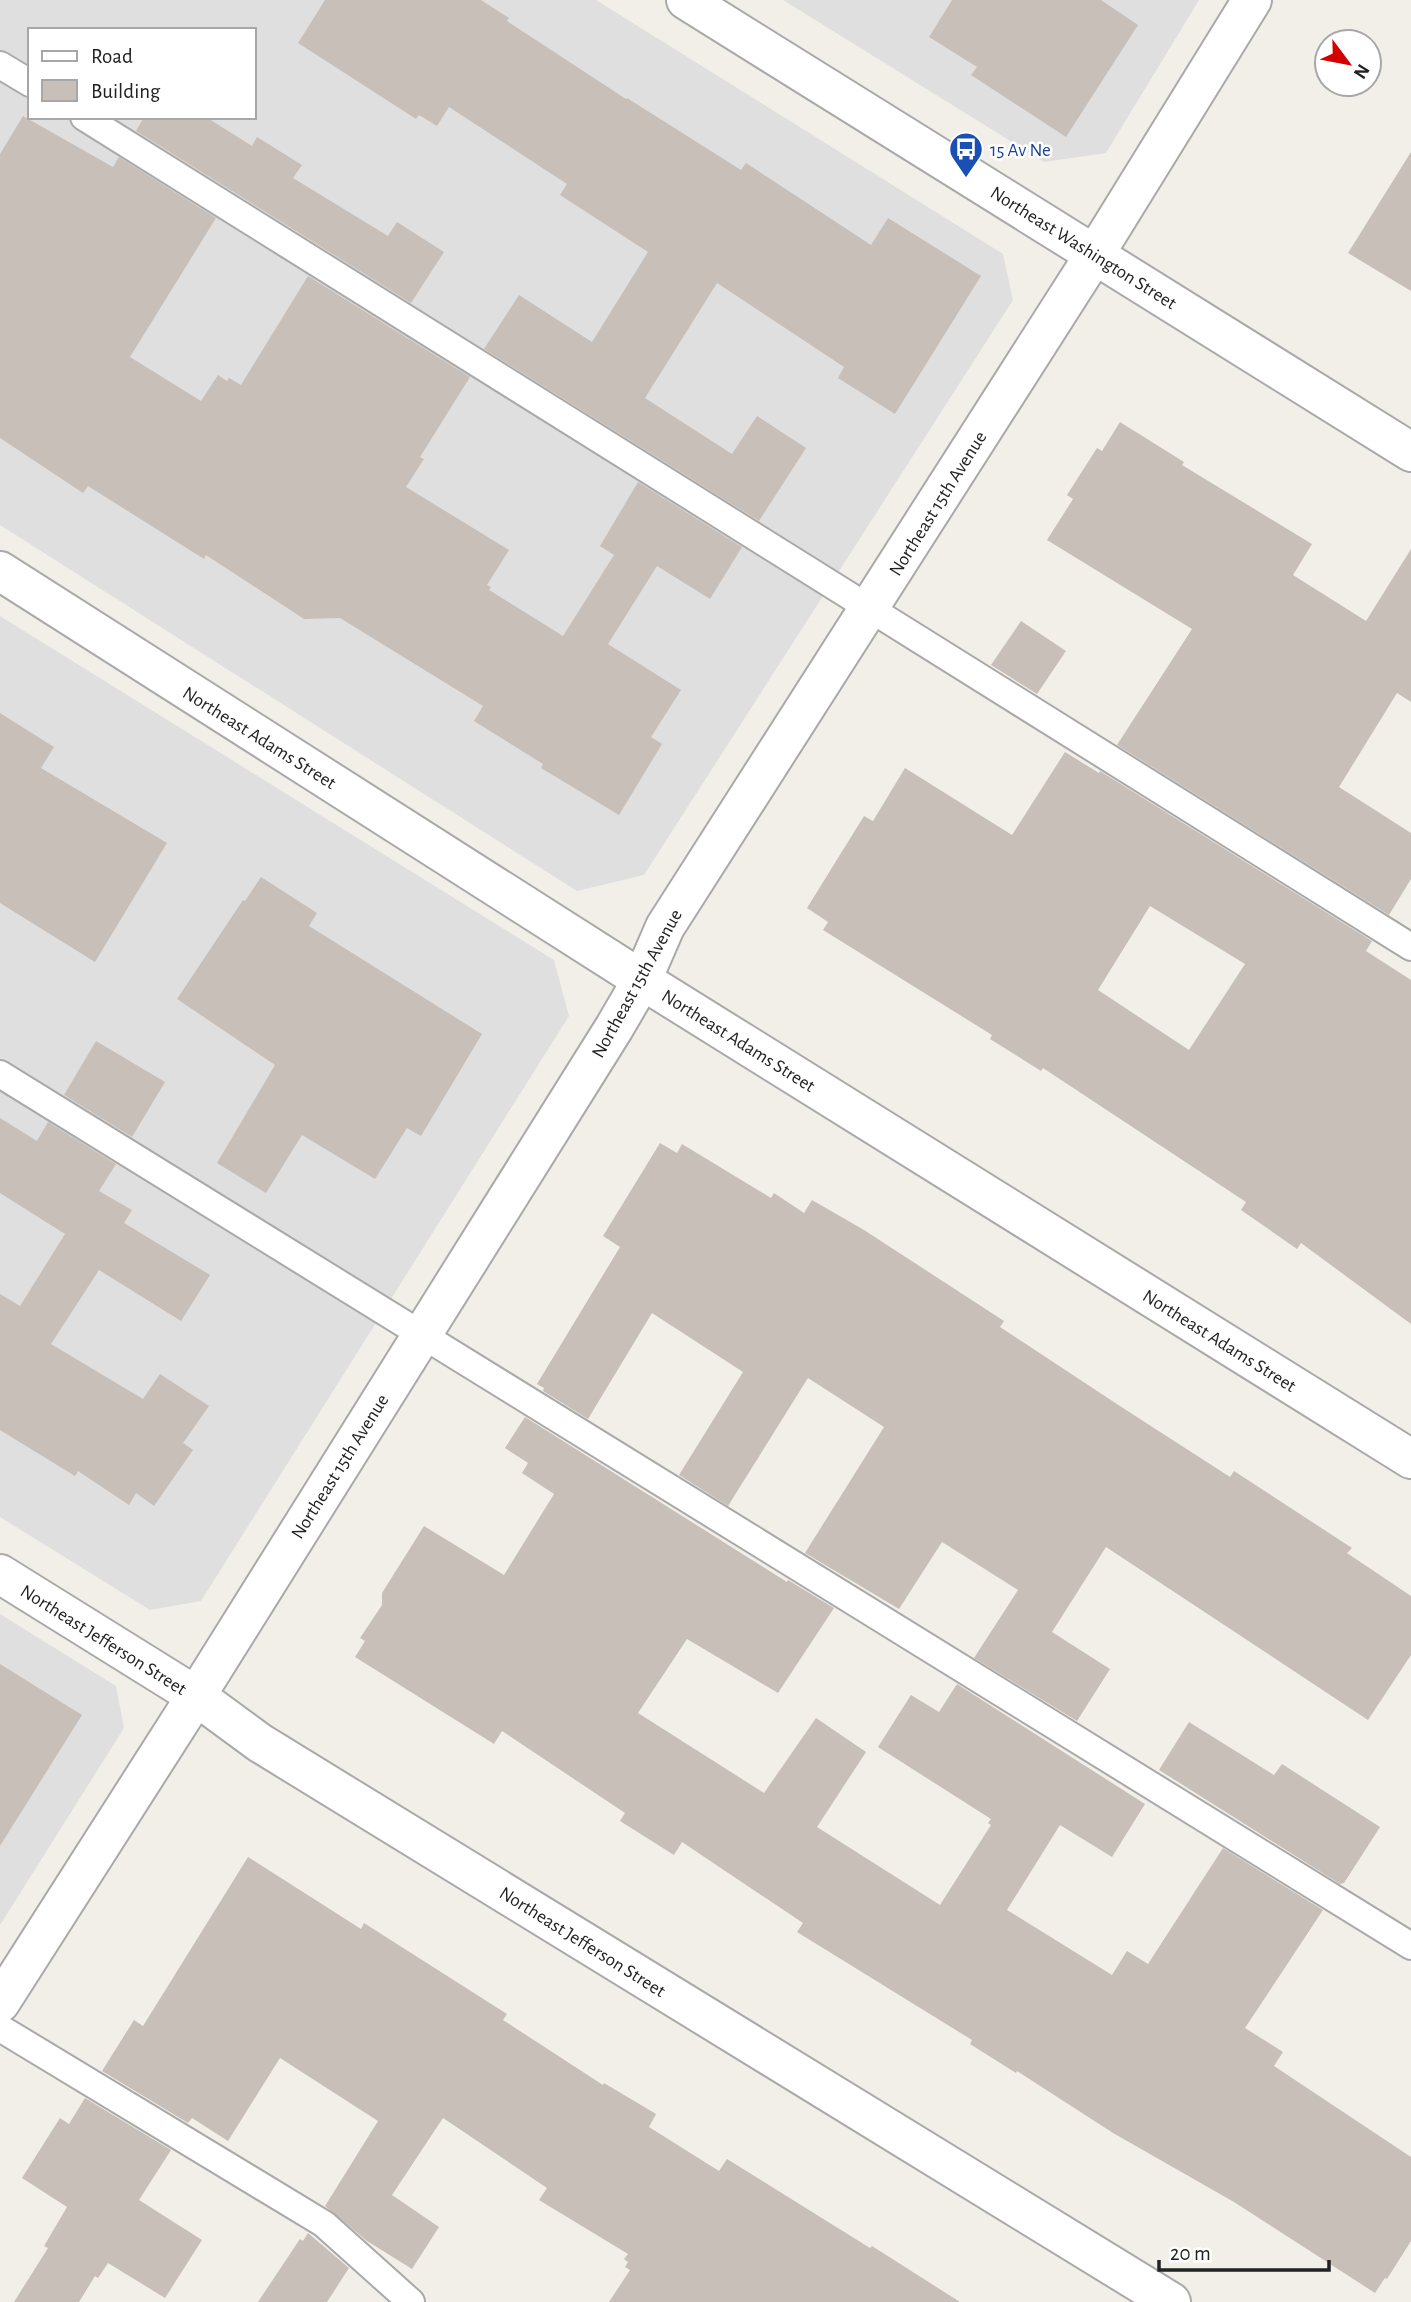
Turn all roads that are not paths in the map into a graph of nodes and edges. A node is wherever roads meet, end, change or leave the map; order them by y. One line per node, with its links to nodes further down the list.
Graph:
1 (686, 0): 6 (street, Northeast Washington Street)
2 (1252, 0): 6 (street, Northeast 15th Avenue)
3 (0, 65): 4 (lane)
4 (28, 82)
5 (87, 119): 9 (lane)
6 (1095, 254): 7 (street, Northeast Washington Street); 9 (street, Northeast 15th Avenue)
7 (1411, 452)
8 (0, 571): 11 (street, Northeast Adams Street)
9 (871, 607): 10 (lane); 11 (street, Northeast 15th Avenue)
10 (1411, 947)
11 (642, 980): 13 (street, Northeast 15th Avenue); 14 (street, Northeast Adams Street)
12 (0, 1074): 13 (lane)
13 (421, 1335): 16 (street, Northeast 15th Avenue); 17 (lane)
14 (1411, 1459)
15 (0, 1574): 16 (street, Northeast Jefferson Street)
16 (196, 1696): 18 (street, Northeast 15th Avenue); 21 (street, Northeast Jefferson Street)
17 (1411, 1946)
18 (0, 2003)
19 (0, 2028): 20 (lane)
20 (411, 2302)
21 (1171, 2302)

